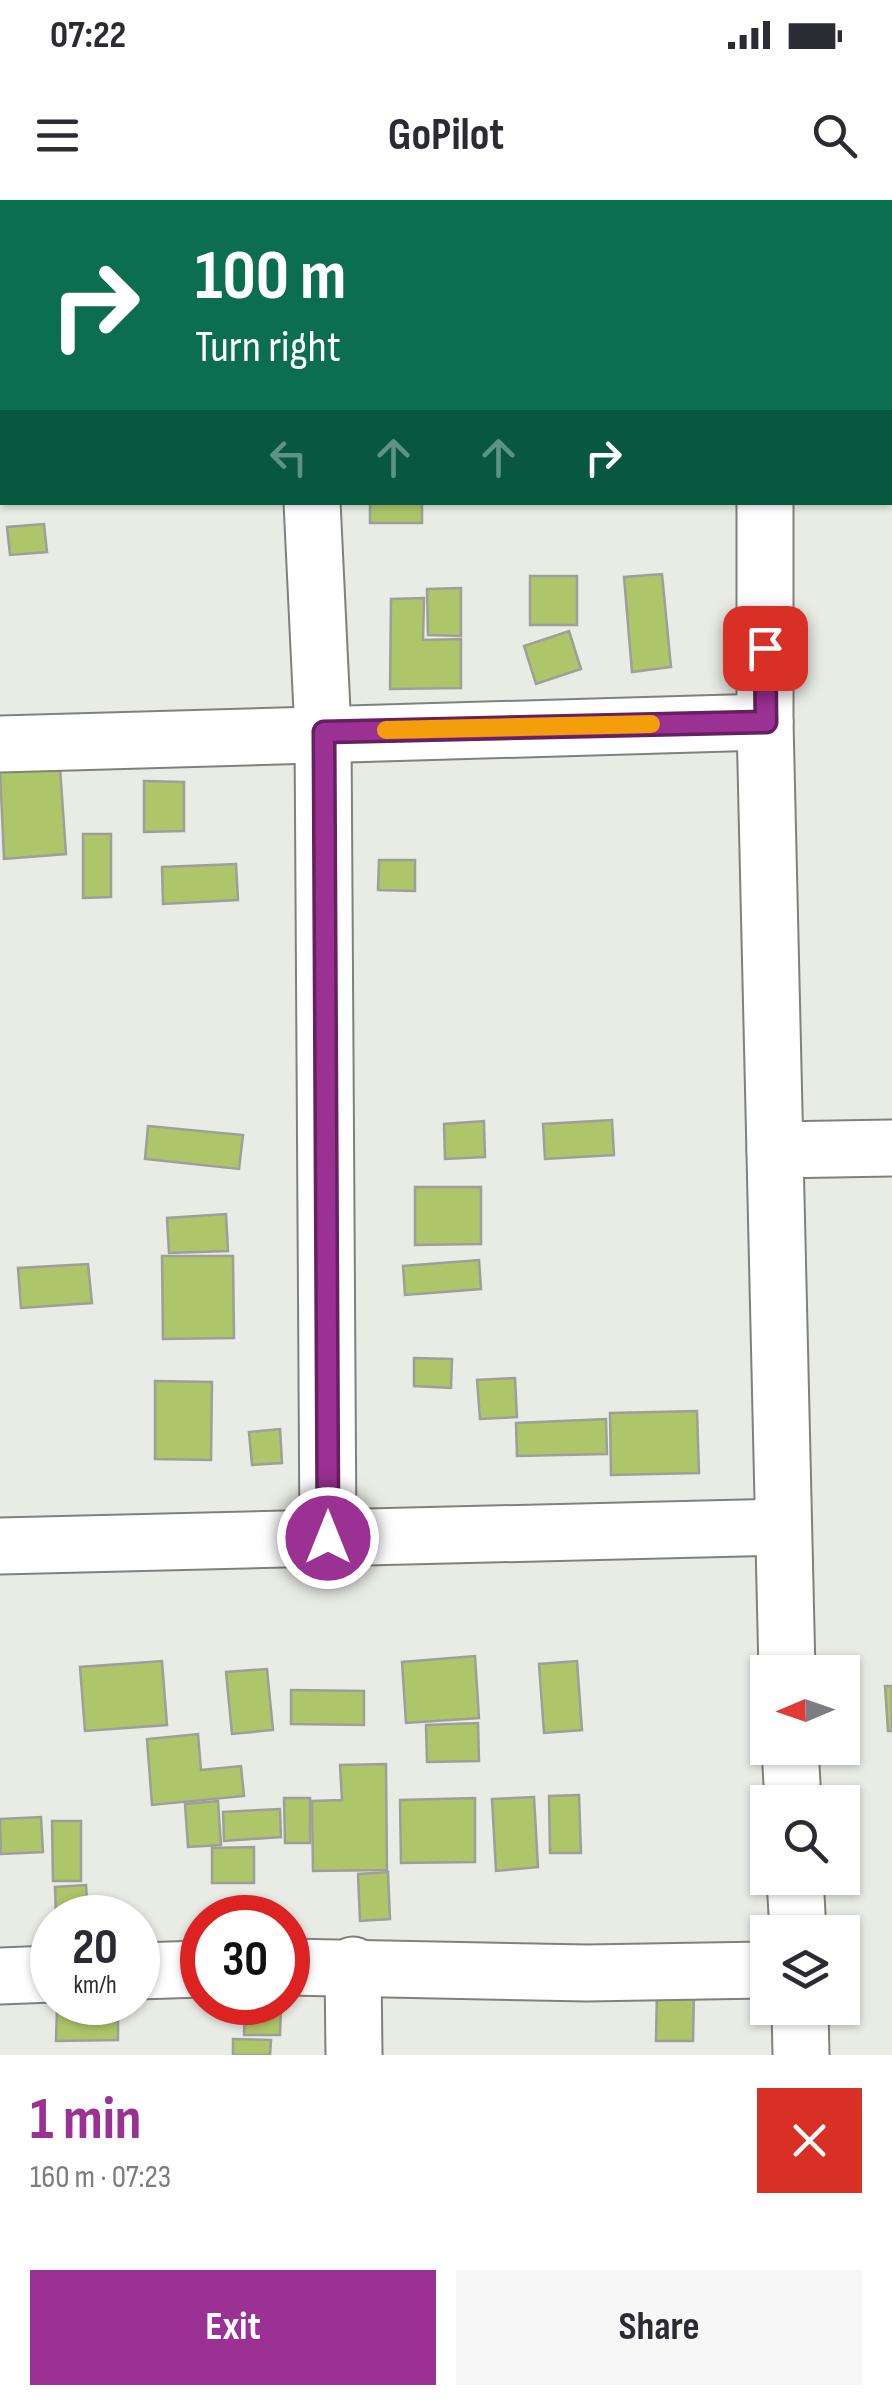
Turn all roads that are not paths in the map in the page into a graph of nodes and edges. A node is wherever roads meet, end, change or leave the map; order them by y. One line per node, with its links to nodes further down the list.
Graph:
1 (312, 505): 4 (street)
2 (765, 505): 3 (street)
3 (766, 722): 4 (street); 7 (street)
4 (324, 732): 5 (street); 9 (street)
5 (0, 744)
6 (892, 1148): 7 (street)
7 (775, 1150): 8 (street)
8 (782, 1527): 9 (street); 11 (street)
9 (328, 1538): 10 (street)
10 (0, 1546)
11 (787, 1655)
12 (353, 1965): 13 (street); 14 (street); 18 (street)
13 (310, 1966)
14 (750, 1970)
15 (30, 1975): 16 (street)
16 (0, 1976)
17 (800, 2025): 19 (street)
18 (354, 2055)
19 (801, 2055)

